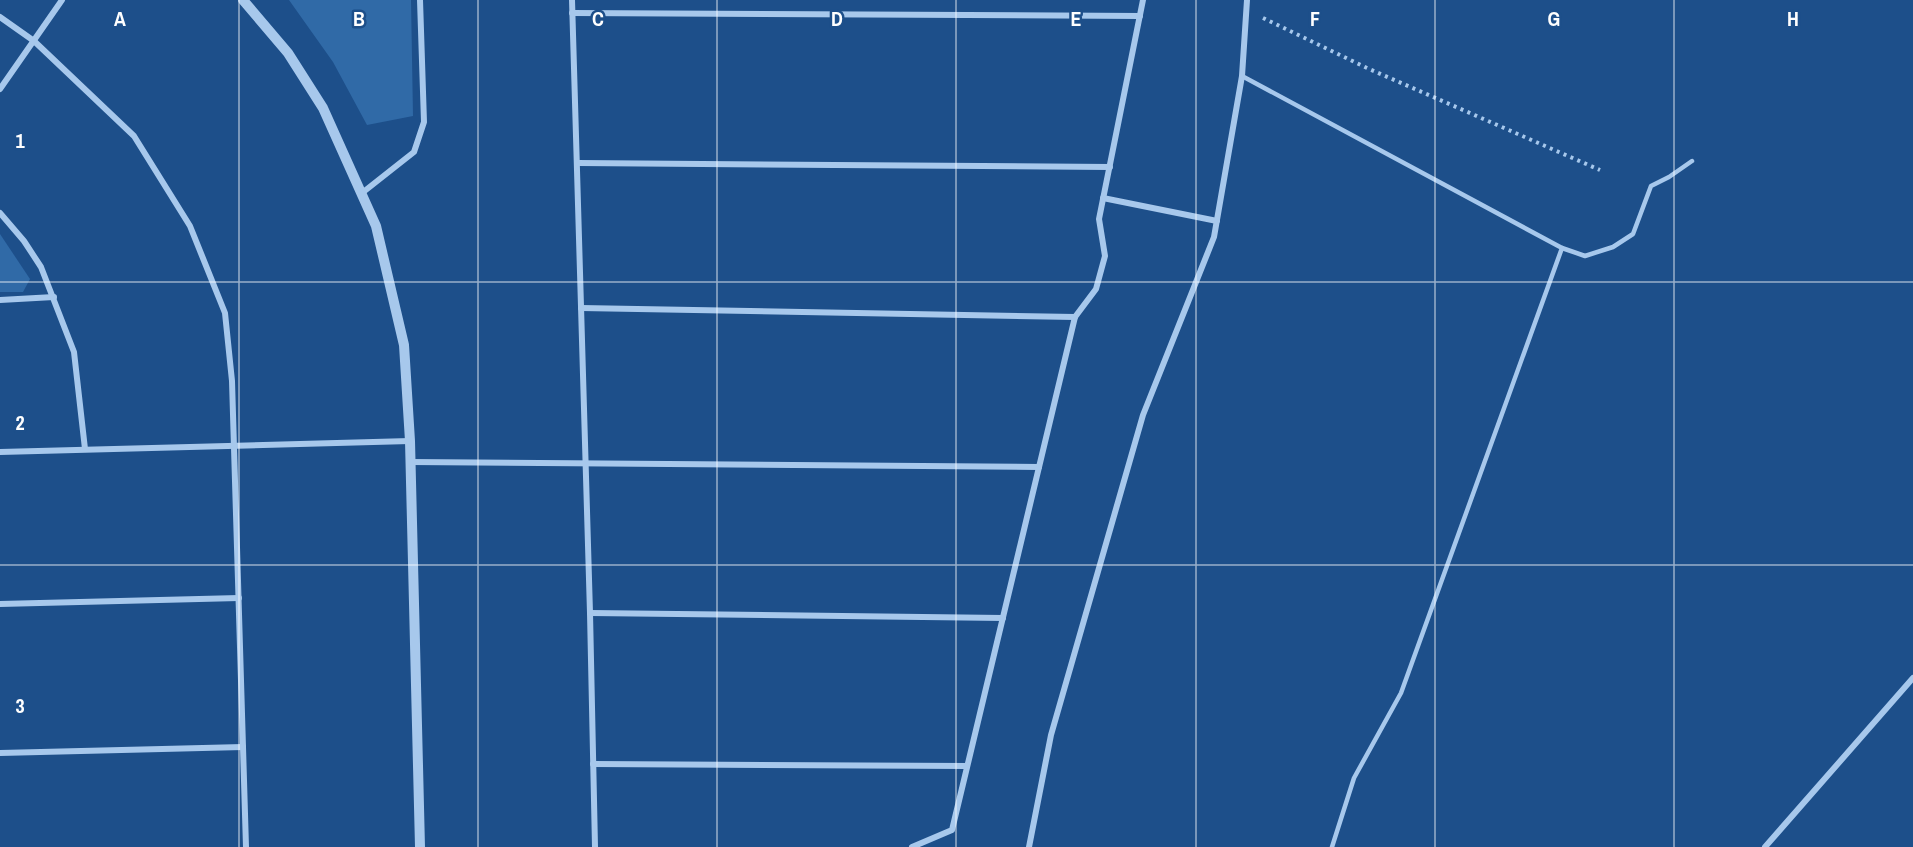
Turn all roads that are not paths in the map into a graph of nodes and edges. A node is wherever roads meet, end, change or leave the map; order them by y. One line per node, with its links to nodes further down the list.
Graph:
1 (62, 0): 10 (street)
2 (243, 0): 16 (street)
3 (420, 0): 16 (street)
4 (572, 0): 7 (street)
5 (1143, 0): 8 (street)
6 (1248, 0): 11 (street)
7 (573, 12): 8 (street); 14 (street)
8 (1140, 16): 15 (street)
9 (0, 17): 10 (street)
10 (34, 41): 12 (street); 26 (street)
11 (1242, 76): 19 (street); 20 (lane)
12 (0, 89)
13 (1692, 161): 20 (lane)
14 (578, 163): 15 (street); 23 (street)
15 (1110, 166): 17 (street)
16 (362, 193): 25 (street)
17 (1103, 198): 19 (street); 24 (street)
18 (0, 213): 21 (street)
19 (1217, 221): 45 (street)
20 (1562, 248): 46 (lane)
21 (54, 297): 22 (street); 27 (street)
22 (0, 300)
23 (581, 308): 24 (street); 30 (street)
24 (1075, 317): 31 (street)
25 (410, 441): 26 (street); 29 (street)
26 (234, 446): 27 (street); 32 (street)
27 (85, 449): 28 (street)
28 (0, 452)
29 (410, 462): 30 (street); 42 (street)
30 (585, 463): 31 (street); 34 (street)
31 (1039, 467): 35 (street)
32 (240, 598): 33 (street); 37 (street)
33 (0, 604)
34 (590, 613): 35 (street); 39 (street)
35 (1003, 618): 40 (street)
36 (1913, 678): 47 (street)
37 (243, 747): 38 (street); 41 (street)
38 (0, 753)
39 (593, 765): 40 (street); 43 (street)
40 (967, 766): 44 (street)
41 (246, 847)
42 (420, 847)
43 (595, 847)
44 (912, 847)
45 (1029, 847)
46 (1332, 847)
47 (1765, 847)

